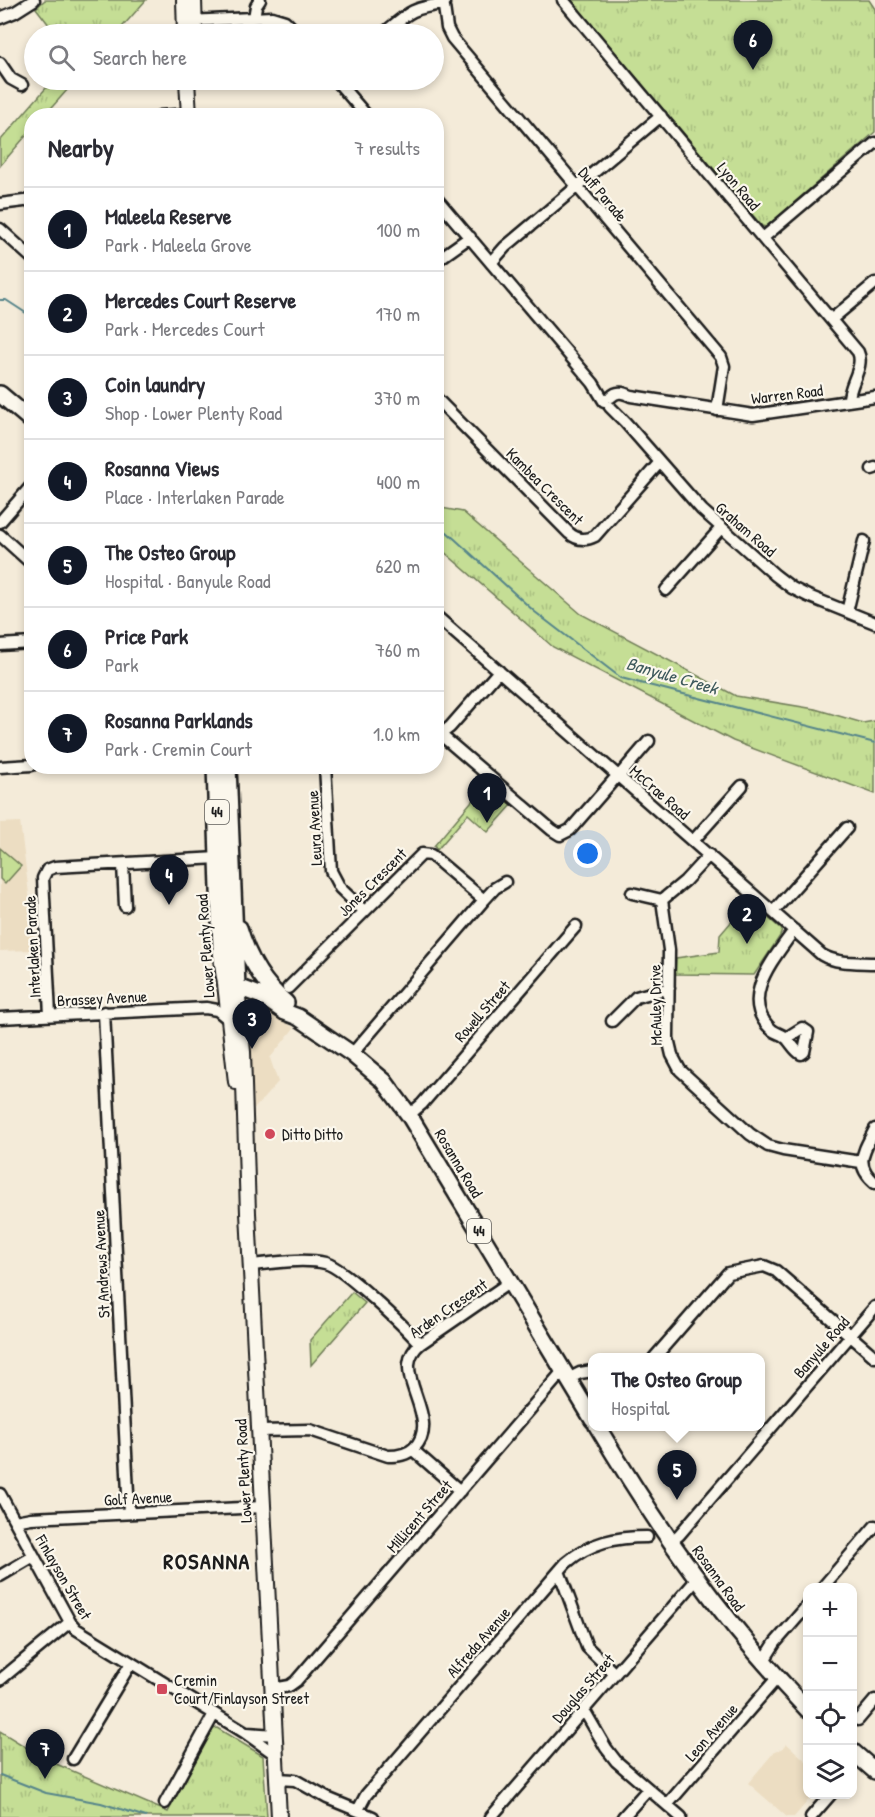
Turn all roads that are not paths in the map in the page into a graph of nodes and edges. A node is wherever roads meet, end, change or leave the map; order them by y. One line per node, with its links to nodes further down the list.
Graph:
1 (34, 0): 7 (street)
2 (184, 0): 9 (main road)
3 (194, 0): 10 (main road)
4 (260, 0): 8 (street)
5 (563, 0): 22 (street, Lyon Road)
6 (444, 2): 13 (street); 24 (street, Duff Parade)
7 (0, 18)
8 (254, 18): 11 (street); 12 (street)
9 (189, 24)
10 (191, 24)
11 (216, 24)
12 (289, 24)
13 (396, 24)
14 (0, 63): 15 (street)
15 (22, 85)
16 (188, 90): 19 (main road)
17 (196, 90): 20 (main road)
18 (344, 90): 21 (street)
19 (191, 108)
20 (193, 108)
21 (359, 108)
22 (661, 116): 24 (street); 30 (street, Lyon Road)
23 (875, 143): 30 (street)
24 (577, 187): 33 (street); 41 (street, Duff Parade)
25 (24, 201): 26 (street)
26 (0, 204)
27 (444, 207): 29 (street, Graham Road)
28 (0, 229): 31 (street)
29 (468, 235): 32 (street); 33 (street, Graham Road)
30 (764, 238): 35 (street, Lyon Road)
31 (24, 251)
32 (444, 254)
33 (489, 261): 38 (street, Graham Road)
34 (875, 283): 35 (street)
35 (832, 319): 39 (street, Lyon Road)
36 (1, 397): 42 (highway)
37 (875, 398): 39 (street, Warren Road)
38 (611, 401): 41 (street, Warren Road); 43 (street, Graham Road)
39 (849, 401): 41 (street, Warren Road)
40 (444, 408): 43 (street, Kambea Crescent)
41 (717, 410)
42 (24, 415)
43 (660, 462): 46 (street, Graham Road)
44 (24, 494): 45 (street)
45 (0, 522)
46 (721, 528): 50 (street); 51 (street, Graham Road)
47 (0, 535): 49 (street)
48 (864, 541): 51 (street)
49 (24, 557)
50 (666, 590)
51 (847, 612): 53 (street, Graham Road)
52 (444, 623): 56 (street, McCrae Road)
53 (875, 623)
54 (24, 644): 55 (street)
55 (0, 645)
56 (499, 671): 57 (street); 65 (street, McCrae Road)
57 (444, 731)
58 (444, 740): 65 (street)
59 (649, 741): 65 (street)
60 (24, 766): 61 (street)
61 (0, 767)
62 (213, 774): 70 (highway, Lower Plenty Road / 44)
63 (228, 774): 76 (highway, Lower Plenty Road / 44)
64 (325, 774): 78 (street, Leura Avenue)
65 (618, 776): 68 (street, McCrae Road)
66 (742, 786): 68 (street)
67 (847, 828): 79 (street)
68 (693, 841): 69 (street, McCrae Road)
69 (709, 855): 75 (street); 79 (street, McCrae Road)
70 (218, 858): 71 (street, Interlaken Parade); 83 (highway, Lower Plenty Road / 44)
71 (123, 864): 77 (street); 93 (street, Interlaken Parade)
72 (505, 882): 74 (street)
73 (632, 893): 75 (street)
74 (484, 900): 78 (street, Jones Crescent); 99 (street)
75 (662, 900): 89 (street, McAuley Drive)
76 (232, 905): 82 (highway, Lower Plenty Road); 86 (highway, Rosanna Road / 44)
77 (125, 906)
78 (364, 911): 88 (street, Jones Crescent)
79 (773, 912): 81 (street, McCrae Road)
80 (576, 926): 100 (street, Rowell Street)
81 (794, 930): 84 (street, McCrae Road); 98 (street)
82 (234, 940): 83 (highway); 85 (highway, Lower Plenty Road)
83 (221, 951): 85 (highway, Lower Plenty Road / 44)
84 (875, 963)
85 (228, 973): 86 (highway); 87 (highway, Lower Plenty Road); 90 (main road, Lower Plenty Road)
86 (260, 975): 94 (highway, Rosanna Road / 44)
87 (237, 987): 94 (highway, Rosanna Road / 44); 101 (main road, Lower Plenty Road)
88 (288, 988)
89 (669, 988): 97 (street); 103 (street, McAuley Drive)
90 (226, 999): 91 (street, Brassey Avenue); 96 (main road, Lower Plenty Road)
91 (206, 1008): 92 (street, Brassey Avenue); 96 (street, Brassey Avenue)
92 (104, 1012): 93 (street, Brassey Avenue); 121 (street, St Andrews Avenue)
93 (50, 1015): 95 (street, Brassey Avenue)
94 (298, 1017): 99 (highway, Rosanna Road / 44)
95 (0, 1018)
96 (228, 1019): 101 (main road, Lower Plenty Road)
97 (612, 1021)
98 (786, 1038)
99 (352, 1054): 100 (highway, Rosanna Road / 44)
100 (409, 1115): 106 (highway, Rosanna Road / 44)
101 (244, 1122): 105 (main road, Lower Plenty Road)
102 (875, 1129): 103 (street)
103 (861, 1162): 104 (street)
104 (875, 1183)
105 (251, 1265): 109 (street); 115 (main road, Lower Plenty Road)
106 (510, 1282): 109 (street, Arden Crescent); 113 (highway, Rosanna Road / 44)
107 (875, 1307): 108 (street, Banyule Road)
108 (850, 1336): 110 (street); 111 (street); 125 (street, Banyule Road)
109 (420, 1344): 117 (street, Arden Crescent)
110 (658, 1353)
111 (875, 1357)
112 (588, 1372): 113 (street)
113 (566, 1375): 114 (highway, Rosanna Road / 44); 118 (street, Millicent Street)
114 (588, 1412)
115 (260, 1431): 117 (street); 120 (main road, Lower Plenty Road)
116 (600, 1431): 125 (highway, Rosanna Road)
117 (413, 1450): 118 (street)
118 (460, 1491): 138 (street, Millicent Street)
119 (0, 1494): 122 (street, Finlayson Street)
120 (263, 1507): 121 (street, Golf Avenue); 138 (main road, Lower Plenty Road)
121 (129, 1513): 122 (street, Golf Avenue)
122 (15, 1521): 126 (street, Finlayson Street)
123 (875, 1526): 130 (street)
124 (647, 1537): 127 (street, Alfreda Avenue)
125 (670, 1542): 129 (highway, Rosanna Road)
126 (34, 1556): 128 (street); 132 (street, Finlayson Street)
127 (559, 1571): 135 (street); 155 (street, Alfreda Avenue)
128 (0, 1576)
129 (697, 1579): 133 (highway, Rosanna Road); 135 (street, Douglas Street)
130 (825, 1583)
131 (803, 1610): 133 (street)
132 (70, 1622): 134 (street, Finlayson Street); 137 (street)
133 (760, 1659): 136 (highway, Rosanna Road)
134 (131, 1663): 142 (street, Finlayson Street); 147 (street)
135 (615, 1674): 141 (street, Douglas Street)
136 (777, 1678): 140 (highway, Rosanna Road); 154 (street, Leon Avenue)
137 (0, 1680)
138 (272, 1684): 145 (main road, Lower Plenty Road)
139 (875, 1700): 143 (street)
140 (803, 1706)
141 (584, 1710): 151 (street); 158 (street, Douglas Street)
142 (214, 1714): 144 (street, Finlayson Street); 153 (street)
143 (858, 1720)
144 (244, 1732): 145 (street, Finlayson Street); 146 (street, Finlayson Street)
145 (275, 1735): 146 (main road, Lower Plenty Road)
146 (276, 1755): 150 (main road, Lower Plenty Road)
147 (73, 1759)
148 (857, 1759): 149 (highway)
149 (875, 1771)
150 (277, 1779): 155 (street); 156 (main road, Lower Plenty Road)
151 (648, 1788): 154 (street); 159 (street)
152 (827, 1799): 161 (street)
153 (165, 1803)
154 (667, 1805): 160 (street)
155 (358, 1810): 157 (street)
156 (279, 1817)
157 (373, 1817)
158 (491, 1817)
159 (623, 1817)
160 (681, 1817)
161 (811, 1817)

